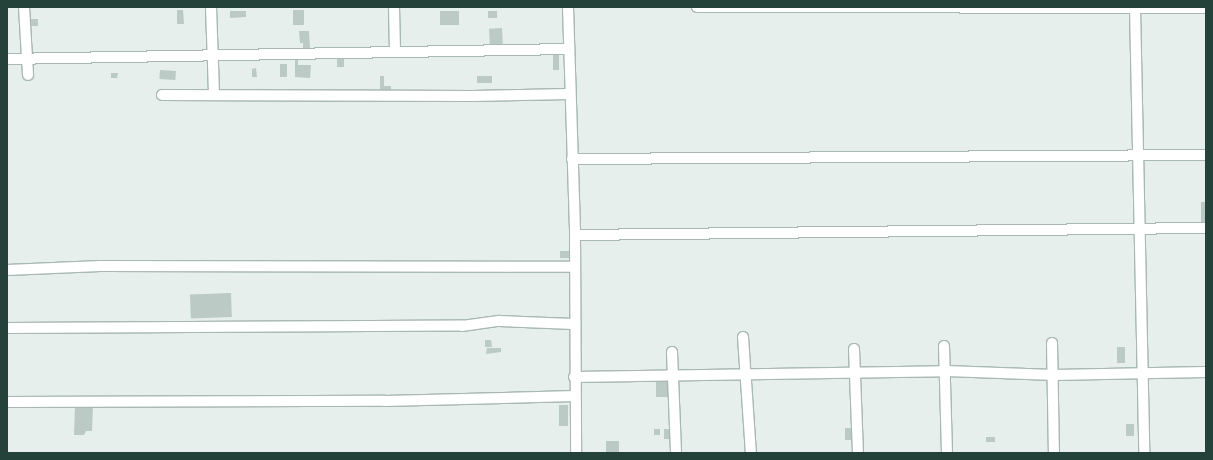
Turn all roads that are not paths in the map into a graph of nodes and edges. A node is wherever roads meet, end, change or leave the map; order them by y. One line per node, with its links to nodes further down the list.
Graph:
1 (24, 7): 15 (street)
2 (211, 7): 14 (street)
3 (394, 7): 13 (street)
4 (568, 7): 12 (street)
5 (697, 7): 6 (street)
6 (748, 8): 7 (street)
7 (849, 8): 8 (street)
8 (943, 8): 9 (street)
9 (1051, 8): 10 (street)
10 (1135, 8): 11 (street); 22 (street)
11 (1206, 8)
12 (569, 49): 13 (street); 18 (street)
13 (396, 52): 14 (street)
14 (212, 55): 15 (street); 20 (street)
15 (28, 58): 16 (street); 17 (street)
16 (7, 59)
17 (28, 75)
18 (569, 94): 20 (street); 23 (street)
19 (162, 95): 20 (street)
20 (214, 95)
21 (1206, 155): 22 (street)
22 (1137, 157): 23 (street); 25 (street)
23 (572, 159): 26 (street)
24 (1206, 228): 25 (street)
25 (1138, 230): 26 (street); 40 (street)
26 (575, 235): 27 (street)
27 (575, 267): 28 (street); 29 (street)
28 (7, 270)
29 (573, 324): 30 (street); 43 (street)
30 (7, 328)
31 (743, 337): 39 (street)
32 (1052, 343): 42 (street)
33 (944, 346): 36 (street)
34 (854, 349): 37 (street)
35 (672, 352): 41 (street)
36 (946, 371): 37 (street); 42 (street); 50 (street)
37 (855, 372): 39 (street); 49 (street)
38 (1206, 372): 40 (street)
39 (747, 373): 41 (street); 48 (street)
40 (1142, 374): 42 (street); 52 (street)
41 (673, 375): 43 (street); 47 (street)
42 (1054, 375): 51 (street)
43 (574, 377): 44 (street)
44 (575, 396): 45 (street); 46 (street)
45 (7, 402)
46 (576, 453)
47 (676, 453)
48 (751, 453)
49 (858, 453)
50 (947, 453)
51 (1054, 453)
52 (1144, 453)

